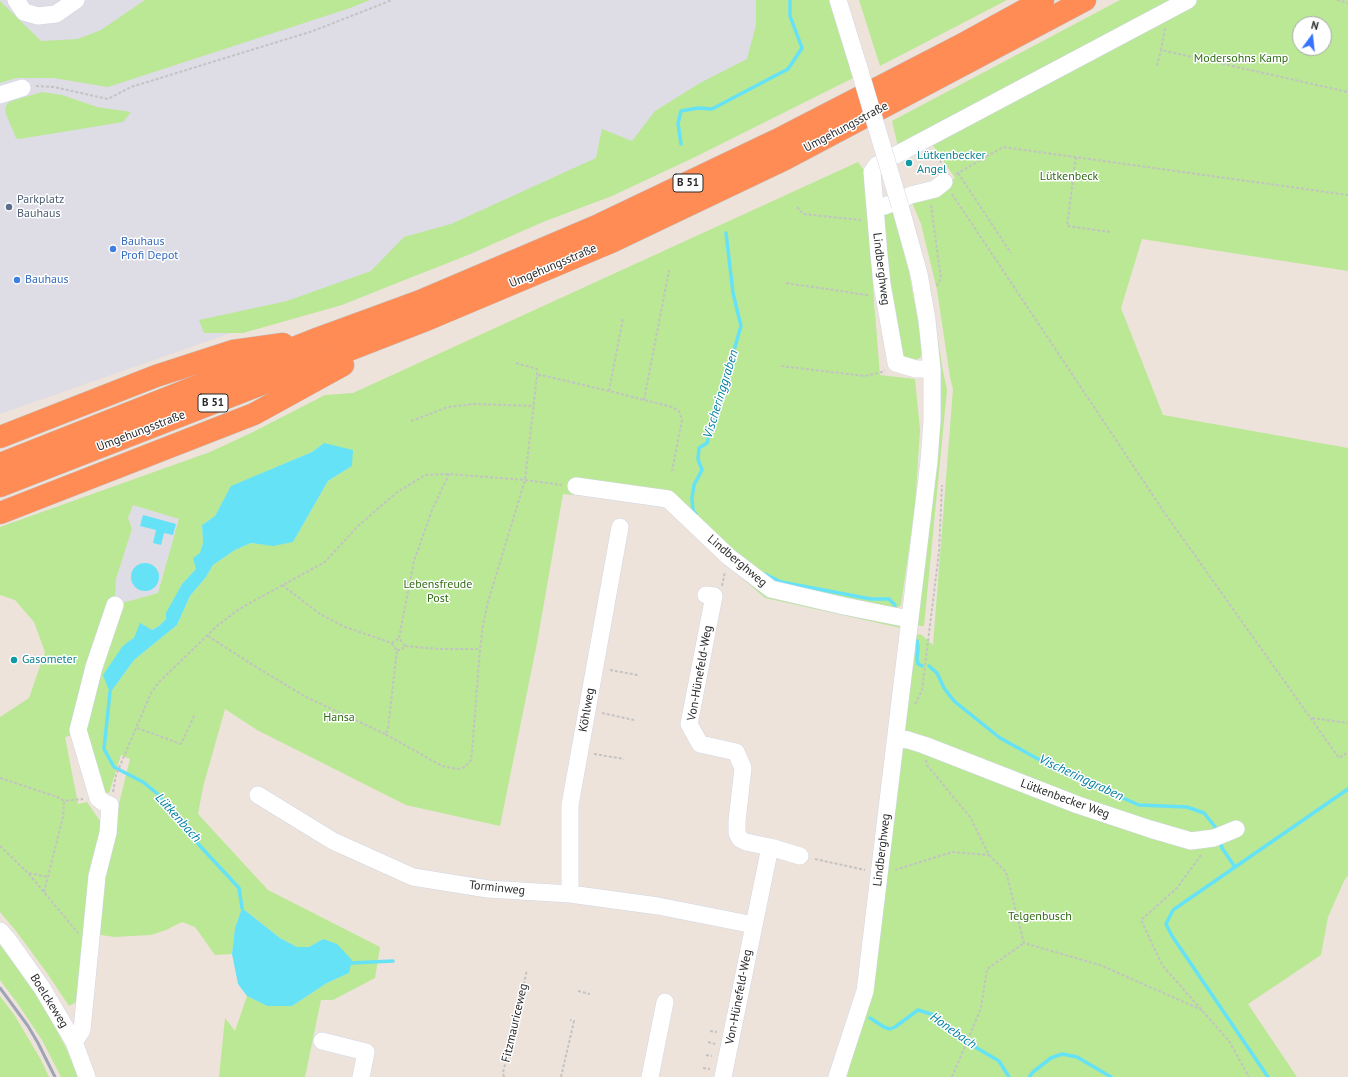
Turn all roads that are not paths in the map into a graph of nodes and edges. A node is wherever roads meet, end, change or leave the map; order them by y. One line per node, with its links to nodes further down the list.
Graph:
1 (16, 0): 2 (street)
2 (76, 0)
3 (838, 0): 13 (street, Lindberghweg, bridge)
4 (1043, 0): 12 (highway, Umgehungsstraße / B 51)
5 (1085, 0): 11 (highway, Umgehungsstraße / B 51)
6 (1188, 0): 10 (street, Lindberghweg)
7 (22, 88): 8 (street)
8 (0, 95)
9 (948, 180): 10 (street)
10 (870, 216): 13 (street, Lindberghweg)
11 (426, 320): 16 (highway, Umgehungsstraße / B 51); 18 (highway, B 51)
12 (320, 338): 14 (highway, B 51); 15 (highway, Umgehungsstraße / B 51)
13 (932, 369): 22 (street, Lindberghweg)
14 (0, 436)
15 (0, 464)
16 (0, 486)
17 (576, 486): 22 (street, Lindberghweg)
18 (0, 513)
19 (620, 527): 28 (street, Köhlweg)
20 (710, 596): 26 (street, Von-Hünefeld-Weg)
21 (115, 605): 33 (street)
22 (909, 619): 23 (street, Lindberghweg)
23 (896, 738): 25 (street, Lütkenbecker Weg); 34 (street, Lindberghweg)
24 (258, 795): 28 (street, Torminweg)
25 (1236, 829)
26 (770, 847): 27 (street, Von-Hünefeld-Weg); 29 (street, Von-Hünefeld-Weg)
27 (800, 856)
28 (570, 894): 29 (street, Torminweg)
29 (754, 925): 38 (street, Von-Hünefeld-Weg)
30 (0, 931): 33 (street, Boelckeweg)
31 (665, 1002): 37 (street)
32 (322, 1041): 36 (street)
33 (74, 1042): 35 (street, Boelckeweg)
34 (840, 1076)
35 (87, 1077)
36 (361, 1077)
37 (650, 1077)
38 (723, 1077)

